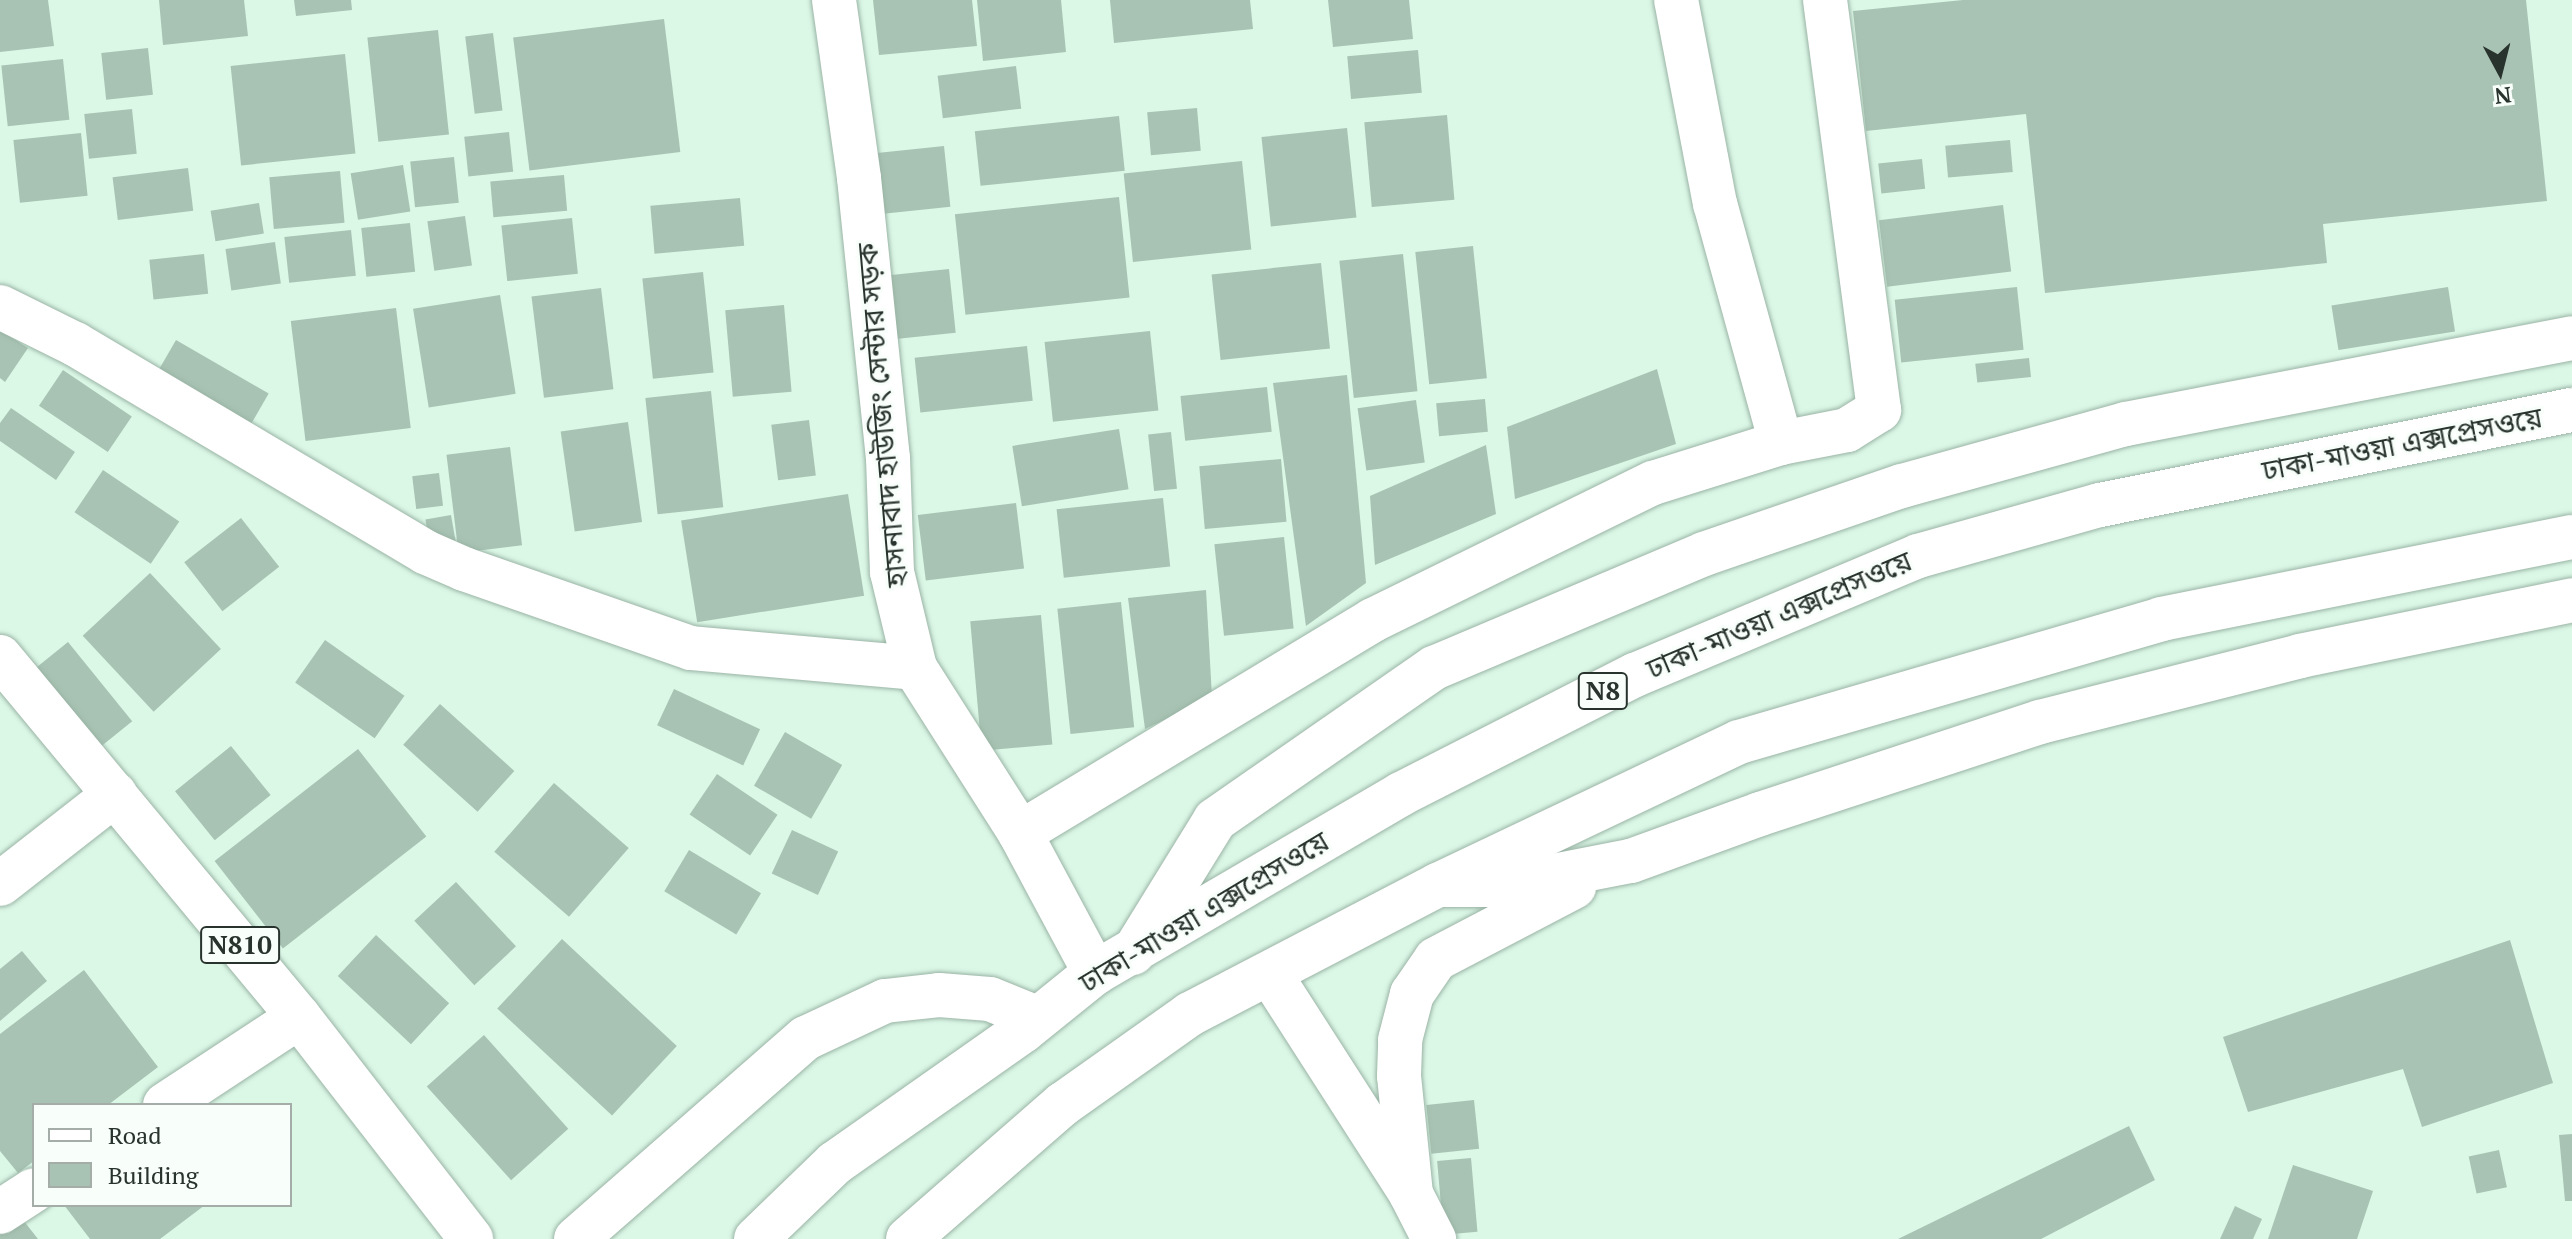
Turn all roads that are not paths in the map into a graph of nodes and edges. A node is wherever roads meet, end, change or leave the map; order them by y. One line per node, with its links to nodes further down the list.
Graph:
1 (834, 0): 11 (main road, হাসনাবাদ হাউজিং সেন্টার সড়ক)
2 (1676, 0): 7 (main road)
3 (1825, 0): 7 (main road)
4 (0, 307): 11 (main road)
5 (2572, 338): 17 (main road)
6 (2572, 410): 17 (main road, ঢাকা-মাওয়া এক্সপ্রেসওয়ে / N8)
7 (1781, 443): 13 (main road)
8 (2572, 537): 16 (main road)
9 (2572, 600): 14 (main road)
10 (0, 657): 12 (main road, N810)
11 (915, 668): 13 (main road, হাসনাবাদ হাউজিং সেন্টার সড়ক)
12 (115, 794): 15 (main road); 20 (main road, N810)
13 (1020, 833): 18 (main road, হাসনাবাদ হাউজিং সেন্টার সড়ক)
14 (1631, 861): 16 (main road); 24 (main road)
15 (0, 884)
16 (1438, 885): 19 (main road)
17 (1133, 953): 18 (main road, ঢাকা-মাওয়া এক্সপ্রেসওয়ে / N8)
18 (1095, 973): 21 (main road, ঢাকা-মাওয়া এক্সপ্রেসওয়ে / N8)
19 (1270, 974): 24 (main road); 29 (main road)
20 (299, 1017): 22 (main road); 26 (main road, N810)
21 (1037, 1018): 27 (main road); 28 (main road, ঢাকা-মাওয়া এক্সপ্রেসওয়ে / N8)
22 (168, 1103)
23 (32, 1191): 25 (main road)
24 (1411, 1194): 30 (main road)
25 (0, 1212)
26 (471, 1239)
27 (576, 1239)
28 (756, 1239)
29 (908, 1239)
30 (1434, 1239)

